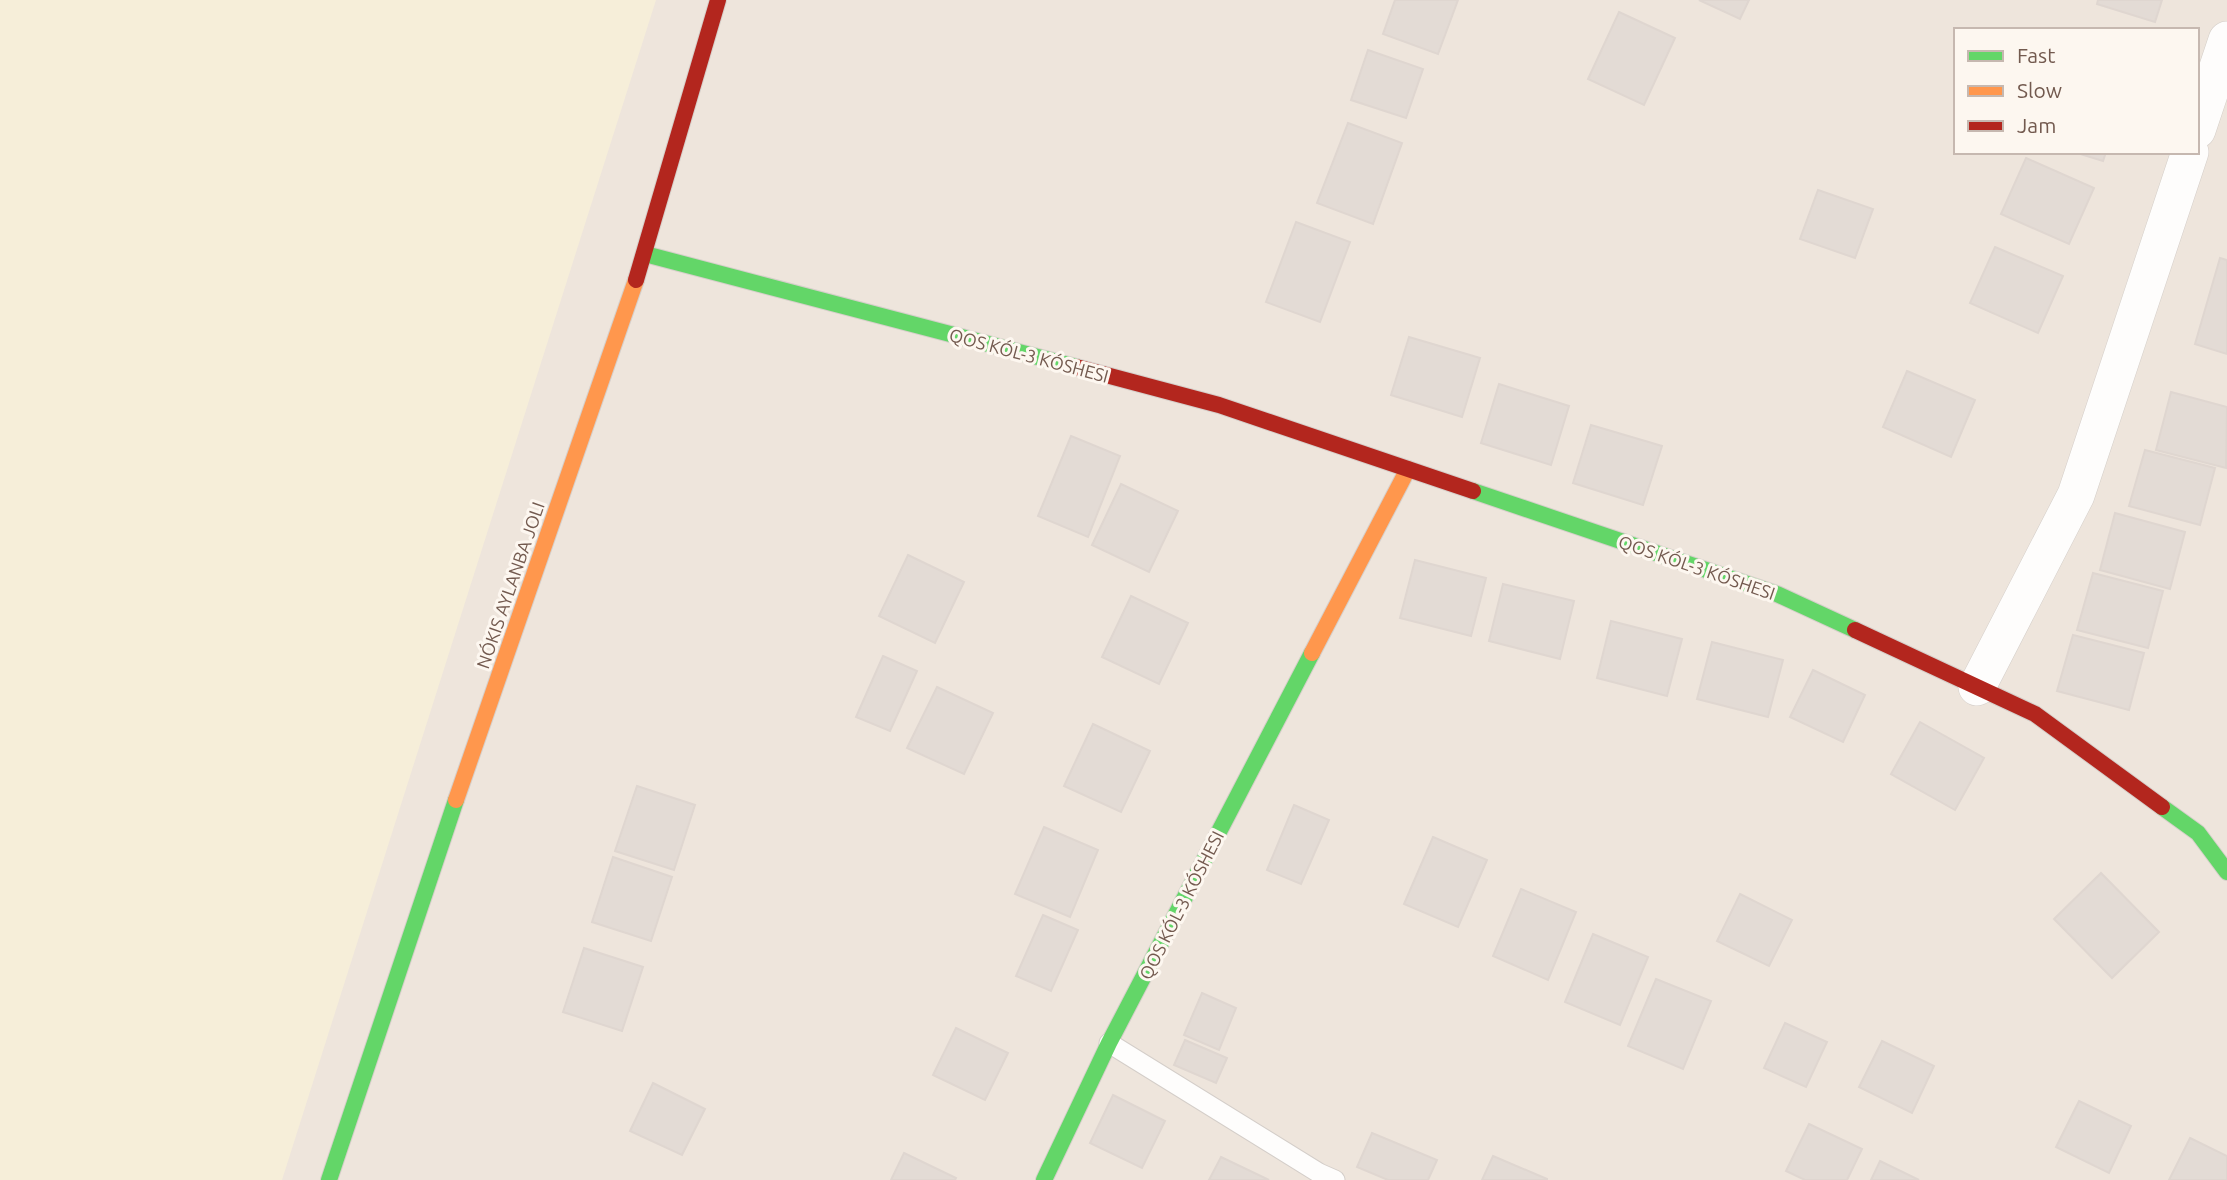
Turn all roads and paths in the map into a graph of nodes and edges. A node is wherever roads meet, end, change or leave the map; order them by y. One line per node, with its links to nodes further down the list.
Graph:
1 (718, 0): 5 (street)
2 (2227, 40): 3 (street)
3 (2199, 124)
4 (2189, 154): 7 (street)
5 (645, 254): 6 (street, QOS KÓL-3 KÓSHESI); 10 (street)
6 (1408, 469): 7 (street, QOS KÓL-3 KÓSHESI); 9 (street, QOS KÓL-3 KÓSHESI)
7 (1977, 687): 8 (street, QOS KÓL-3 KÓSHESI)
8 (2227, 872)
9 (1110, 1044): 11 (street, QOS KÓL-3 KÓSHESI); 12 (lane)
10 (329, 1180)
11 (1044, 1180)
12 (1335, 1180)

